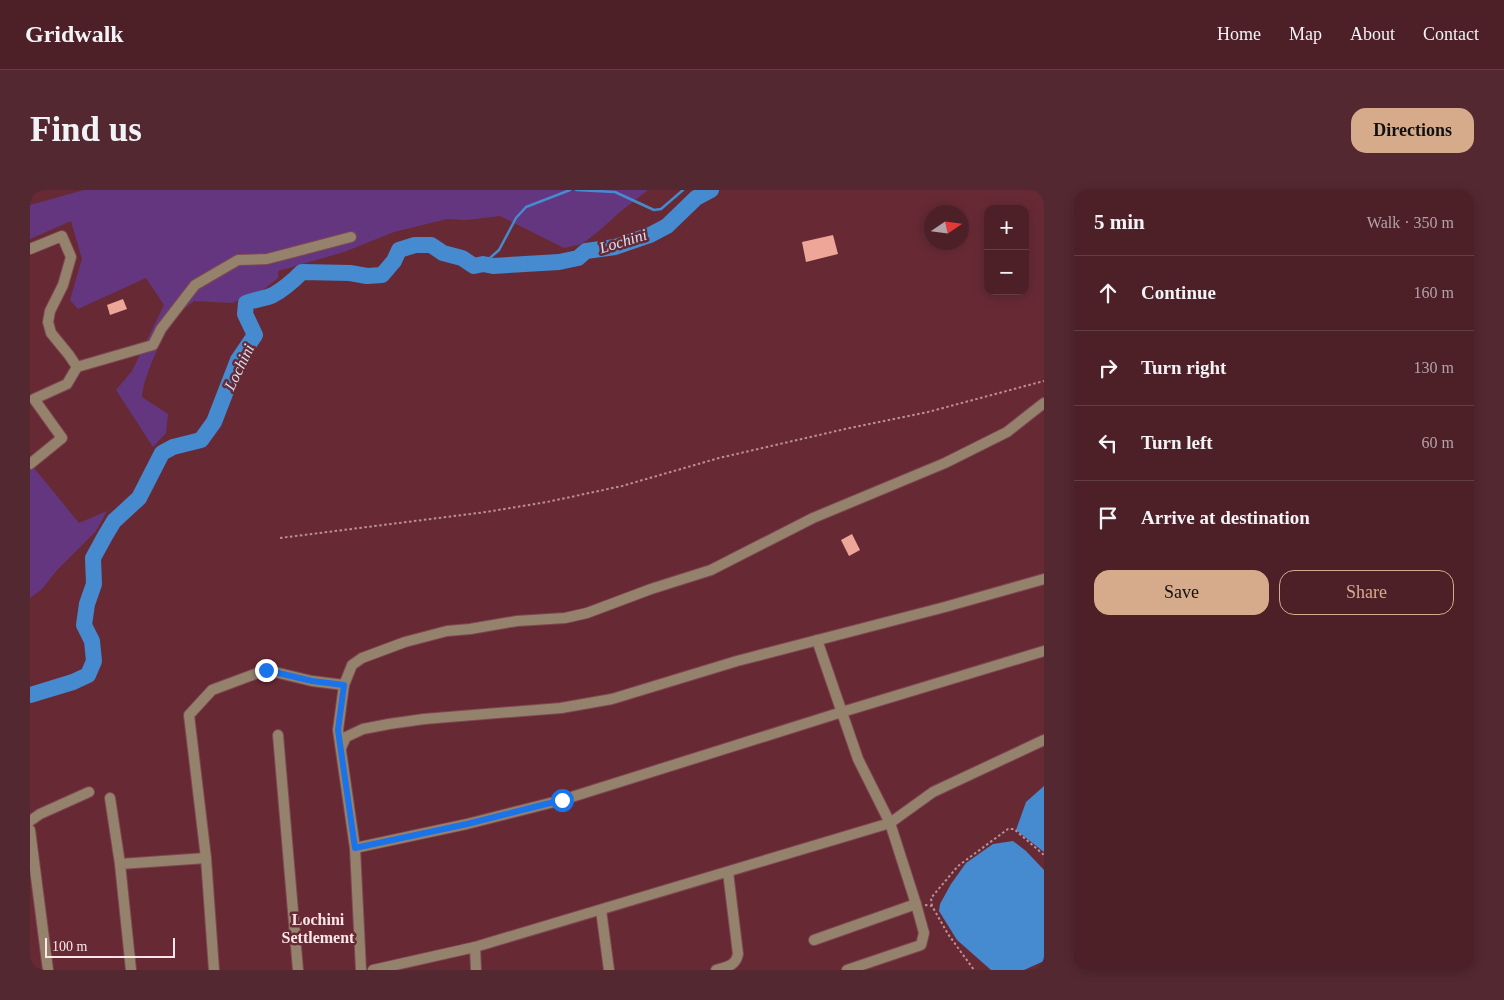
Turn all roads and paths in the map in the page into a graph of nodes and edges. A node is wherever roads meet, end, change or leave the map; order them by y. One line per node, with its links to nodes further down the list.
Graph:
1 (351, 237): 3 (street)
2 (30, 249): 3 (street)
3 (77, 367): 6 (street)
4 (1044, 381): 7 (path)
5 (1044, 403): 11 (street)
6 (30, 464)
7 (280, 538)
8 (1044, 579): 9 (street)
9 (817, 640): 12 (street); 15 (street)
10 (1044, 651): 12 (street)
11 (344, 685): 15 (street); 23 (street)
12 (842, 712): 19 (street); 21 (street)
13 (278, 735): 34 (street)
14 (1044, 740): 19 (street)
15 (340, 749): 21 (street)
16 (89, 792): 18 (street)
17 (110, 798): 24 (street)
18 (30, 821)
19 (890, 823): 25 (street); 26 (street)
20 (30, 830): 31 (street)
21 (355, 848): 35 (street)
22 (1044, 855): 27 (path)
23 (206, 858): 24 (street); 33 (street)
24 (120, 864): 32 (street)
25 (728, 872): 28 (street); 39 (street)
26 (916, 904): 27 (path); 29 (street); 40 (street)
27 (932, 906): 41 (path)
28 (602, 910): 30 (street); 38 (street)
29 (814, 940)
30 (475, 947): 36 (street); 37 (street)
31 (48, 970)
32 (131, 970)
33 (214, 970)
34 (298, 970)
35 (360, 970)
36 (373, 970)
37 (476, 970)
38 (609, 970)
39 (716, 970)
40 (846, 970)
41 (974, 970)

